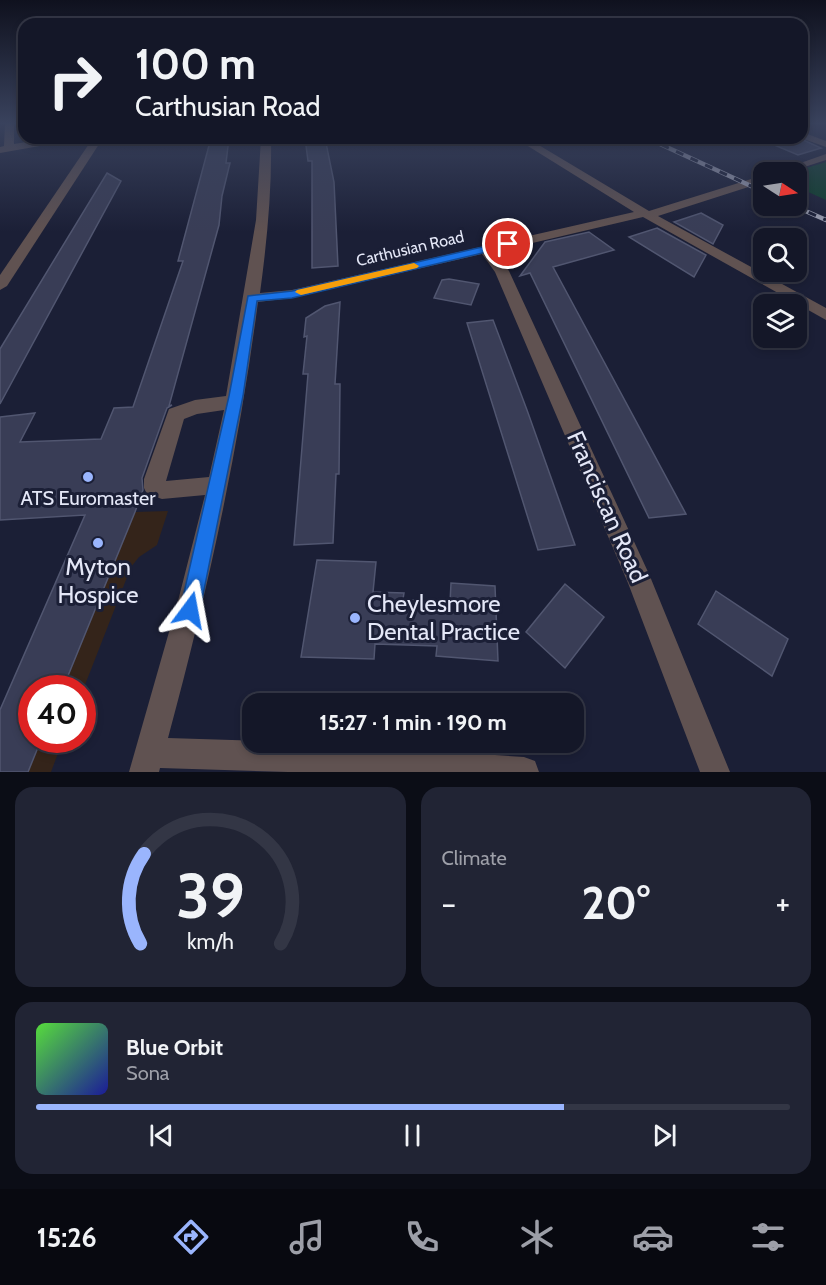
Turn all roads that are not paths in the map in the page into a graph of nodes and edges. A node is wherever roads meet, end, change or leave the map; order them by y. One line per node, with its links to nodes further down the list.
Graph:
1 (83, 160): 7 (street)
2 (265, 160): 8 (street)
3 (557, 160): 5 (street)
4 (753, 181): 5 (street, Carthusian Road)
5 (647, 214): 6 (street, Carthusian Road); 9 (street)
6 (485, 249): 8 (street, Carthusian Road); 15 (street, Franciscan Road)
7 (0, 286)
8 (252, 298): 10 (street)
9 (826, 315)
10 (235, 402): 11 (street); 11 (street)
11 (218, 484): 12 (street)
12 (146, 763): 13 (street)
13 (442, 770): 14 (street)
14 (524, 772)
15 (715, 772)

